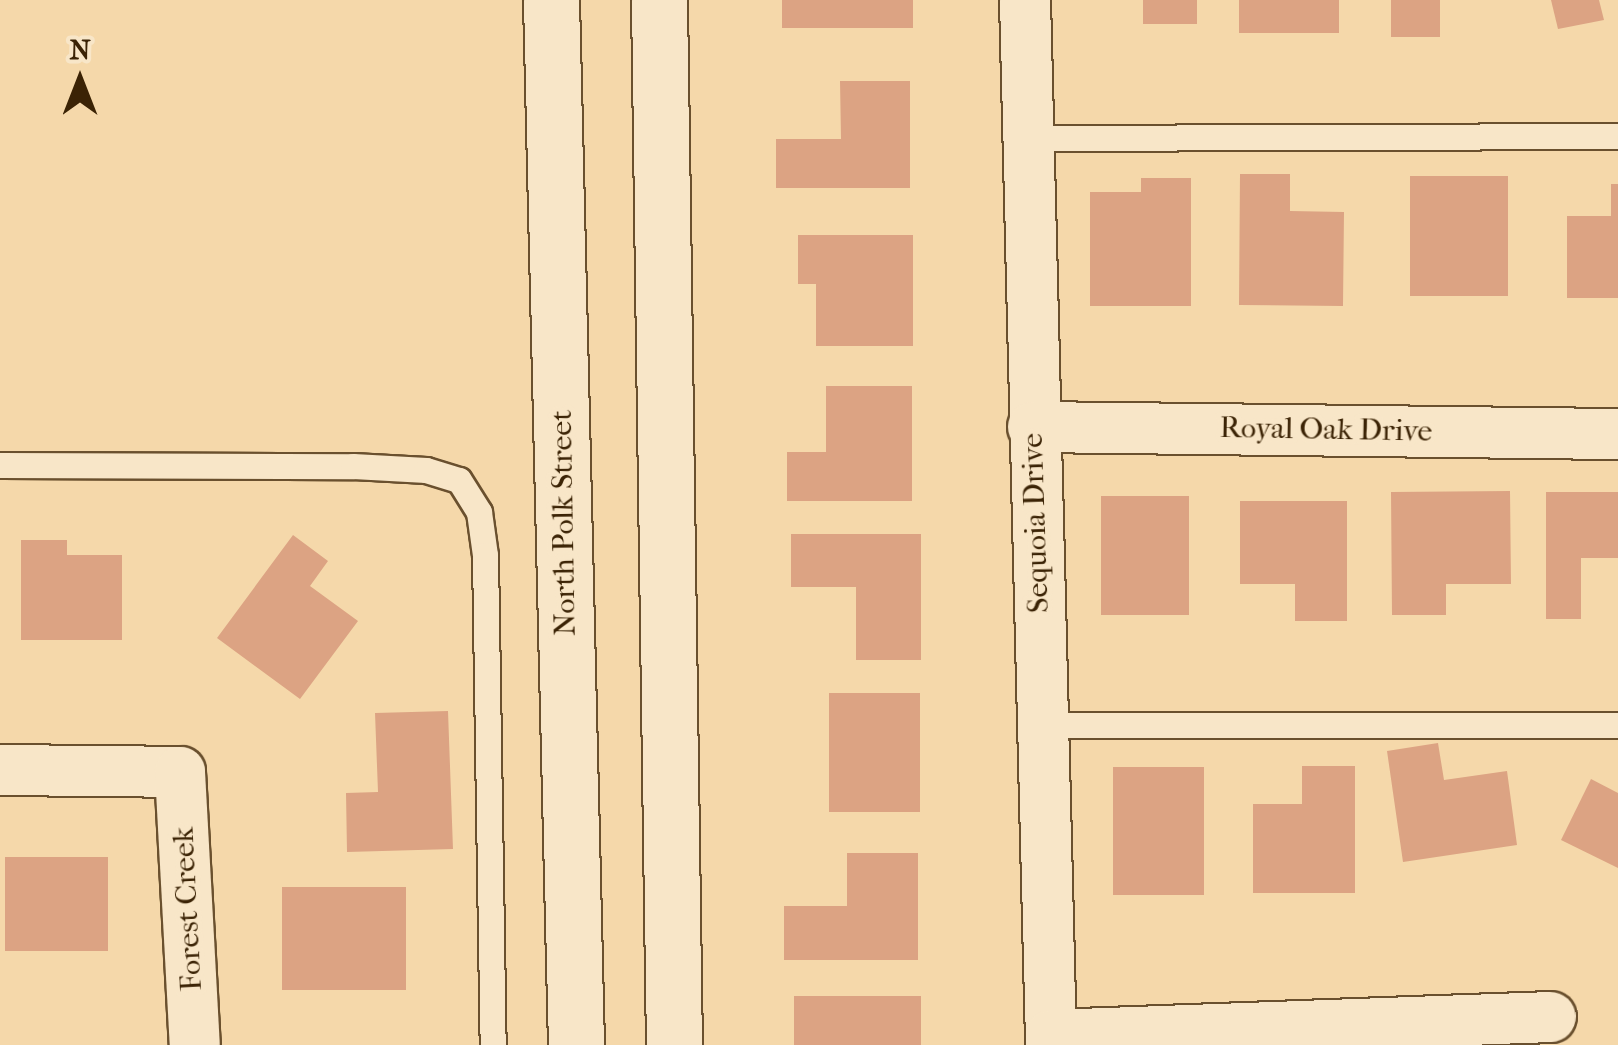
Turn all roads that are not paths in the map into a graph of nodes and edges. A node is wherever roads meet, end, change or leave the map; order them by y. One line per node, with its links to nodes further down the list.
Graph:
1 (551, 0): 16 (main road, North Polk Street)
2 (659, 0): 17 (main road)
3 (1025, 0): 5 (street, Sequoia Drive)
4 (1618, 136): 5 (lane)
5 (1028, 138): 6 (street, Sequoia Drive)
6 (1033, 427): 7 (street, Royal Oak Drive); 9 (street, Sequoia Drive)
7 (1618, 434)
8 (0, 465): 15 (lane)
9 (1042, 725): 10 (lane); 13 (street, Sequoia Drive)
10 (1618, 725)
11 (0, 770): 14 (street, Forest Creek)
12 (1551, 1018): 13 (street)
13 (1051, 1040)
14 (194, 1045)
15 (493, 1045)
16 (576, 1045)
17 (674, 1045)

